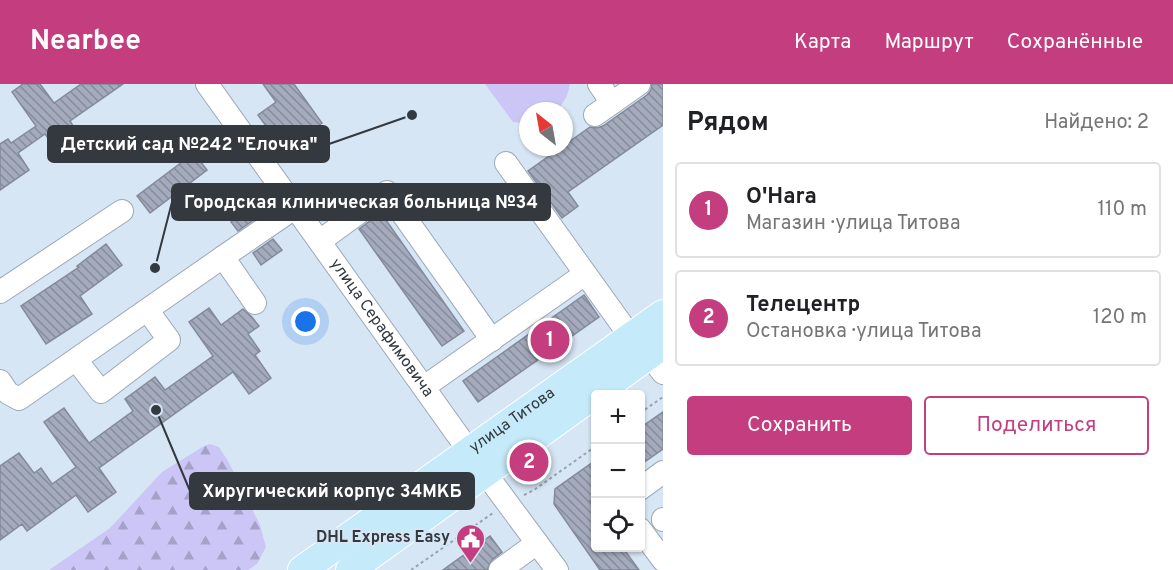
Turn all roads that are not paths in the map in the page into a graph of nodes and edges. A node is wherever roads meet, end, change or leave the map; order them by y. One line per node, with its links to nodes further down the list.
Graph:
1 (207, 84): 5 (street, улица Серафимовича)
2 (599, 84): 3 (street)
3 (639, 84)
4 (506, 163): 9 (street)
5 (296, 207): 7 (street, улица Серафимовича); 8 (street)
6 (122, 212): 10 (street)
7 (320, 241): 14 (street); 18 (street, улица Серафимовича)
8 (223, 257): 11 (street); 12 (street)
9 (585, 274): 14 (street); 15 (street)
10 (0, 292)
11 (255, 303)
12 (148, 312): 16 (street); 16 (street)
13 (663, 314): 15 (main road, улица Титова)
14 (492, 340): 18 (street)
15 (651, 353): 19 (main road, улица Титова)
16 (76, 361): 17 (street)
17 (0, 381)
18 (424, 387): 19 (street, улица Серафимовича)
19 (477, 462): 23 (street, улица Серафимовича); 25 (main road, улица Титова); 26 (main road, улица Титова)
20 (663, 472): 21 (street)
21 (645, 485)
22 (645, 536): 24 (street)
23 (537, 543): 27 (street); 28 (street, улица Серафимовича)
24 (663, 560)
25 (302, 570)
26 (350, 570)
27 (500, 570)
28 (557, 570)

